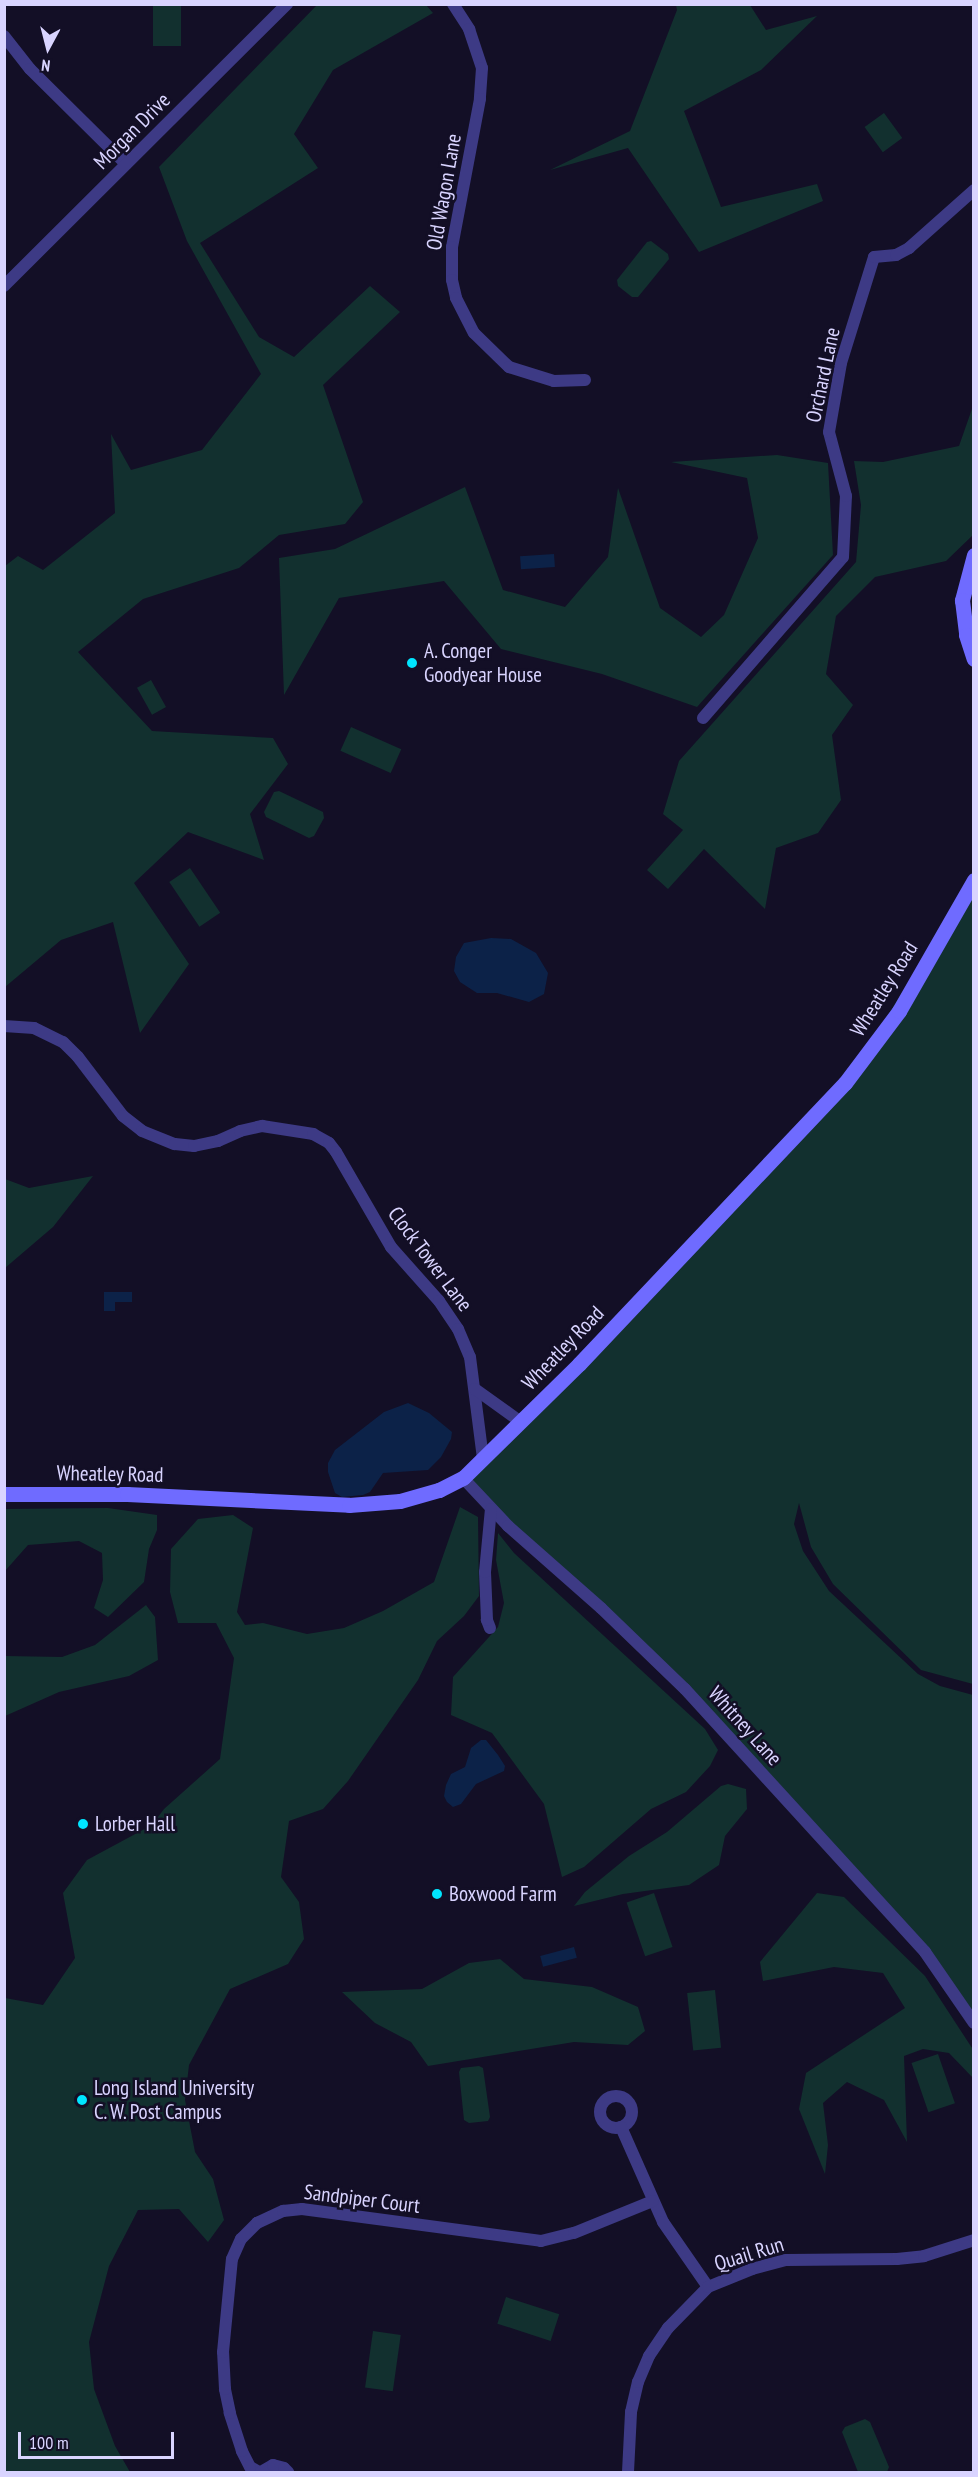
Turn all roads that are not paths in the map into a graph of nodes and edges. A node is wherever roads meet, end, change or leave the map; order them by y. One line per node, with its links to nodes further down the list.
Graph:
1 (287, 4): 4 (street, Morgan Drive)
2 (453, 4): 7 (street, Old Wagon Lane)
3 (4, 36): 4 (street)
4 (126, 164): 6 (street, Morgan Drive)
5 (974, 190): 10 (street, Orchard Lane)
6 (4, 286)
7 (585, 380)
8 (974, 555): 9 (main road)
9 (974, 659)
10 (703, 717)
11 (974, 880): 14 (main road, Wheatley Road)
12 (4, 1026): 13 (street, Clock Tower Lane)
13 (475, 1389): 14 (street); 15 (street, Clock Tower Lane)
14 (521, 1422): 15 (main road, Wheatley Road)
15 (483, 1459): 16 (main road, Wheatley Road)
16 (463, 1478): 17 (main road, Wheatley Road); 18 (street, Whitney Lane)
17 (4, 1494)
18 (491, 1509): 19 (street); 20 (street, Whitney Lane)
19 (490, 1628)
20 (974, 2023)
21 (621, 2127): 22 (street)
22 (653, 2201): 24 (street); 25 (street, Sandpiper Court)
23 (974, 2240): 24 (street, Quail Run)
24 (708, 2287): 27 (street, Quail Run)
25 (260, 2472): 26 (street, Sandpiper Court)
26 (288, 2472)
27 (628, 2472)

